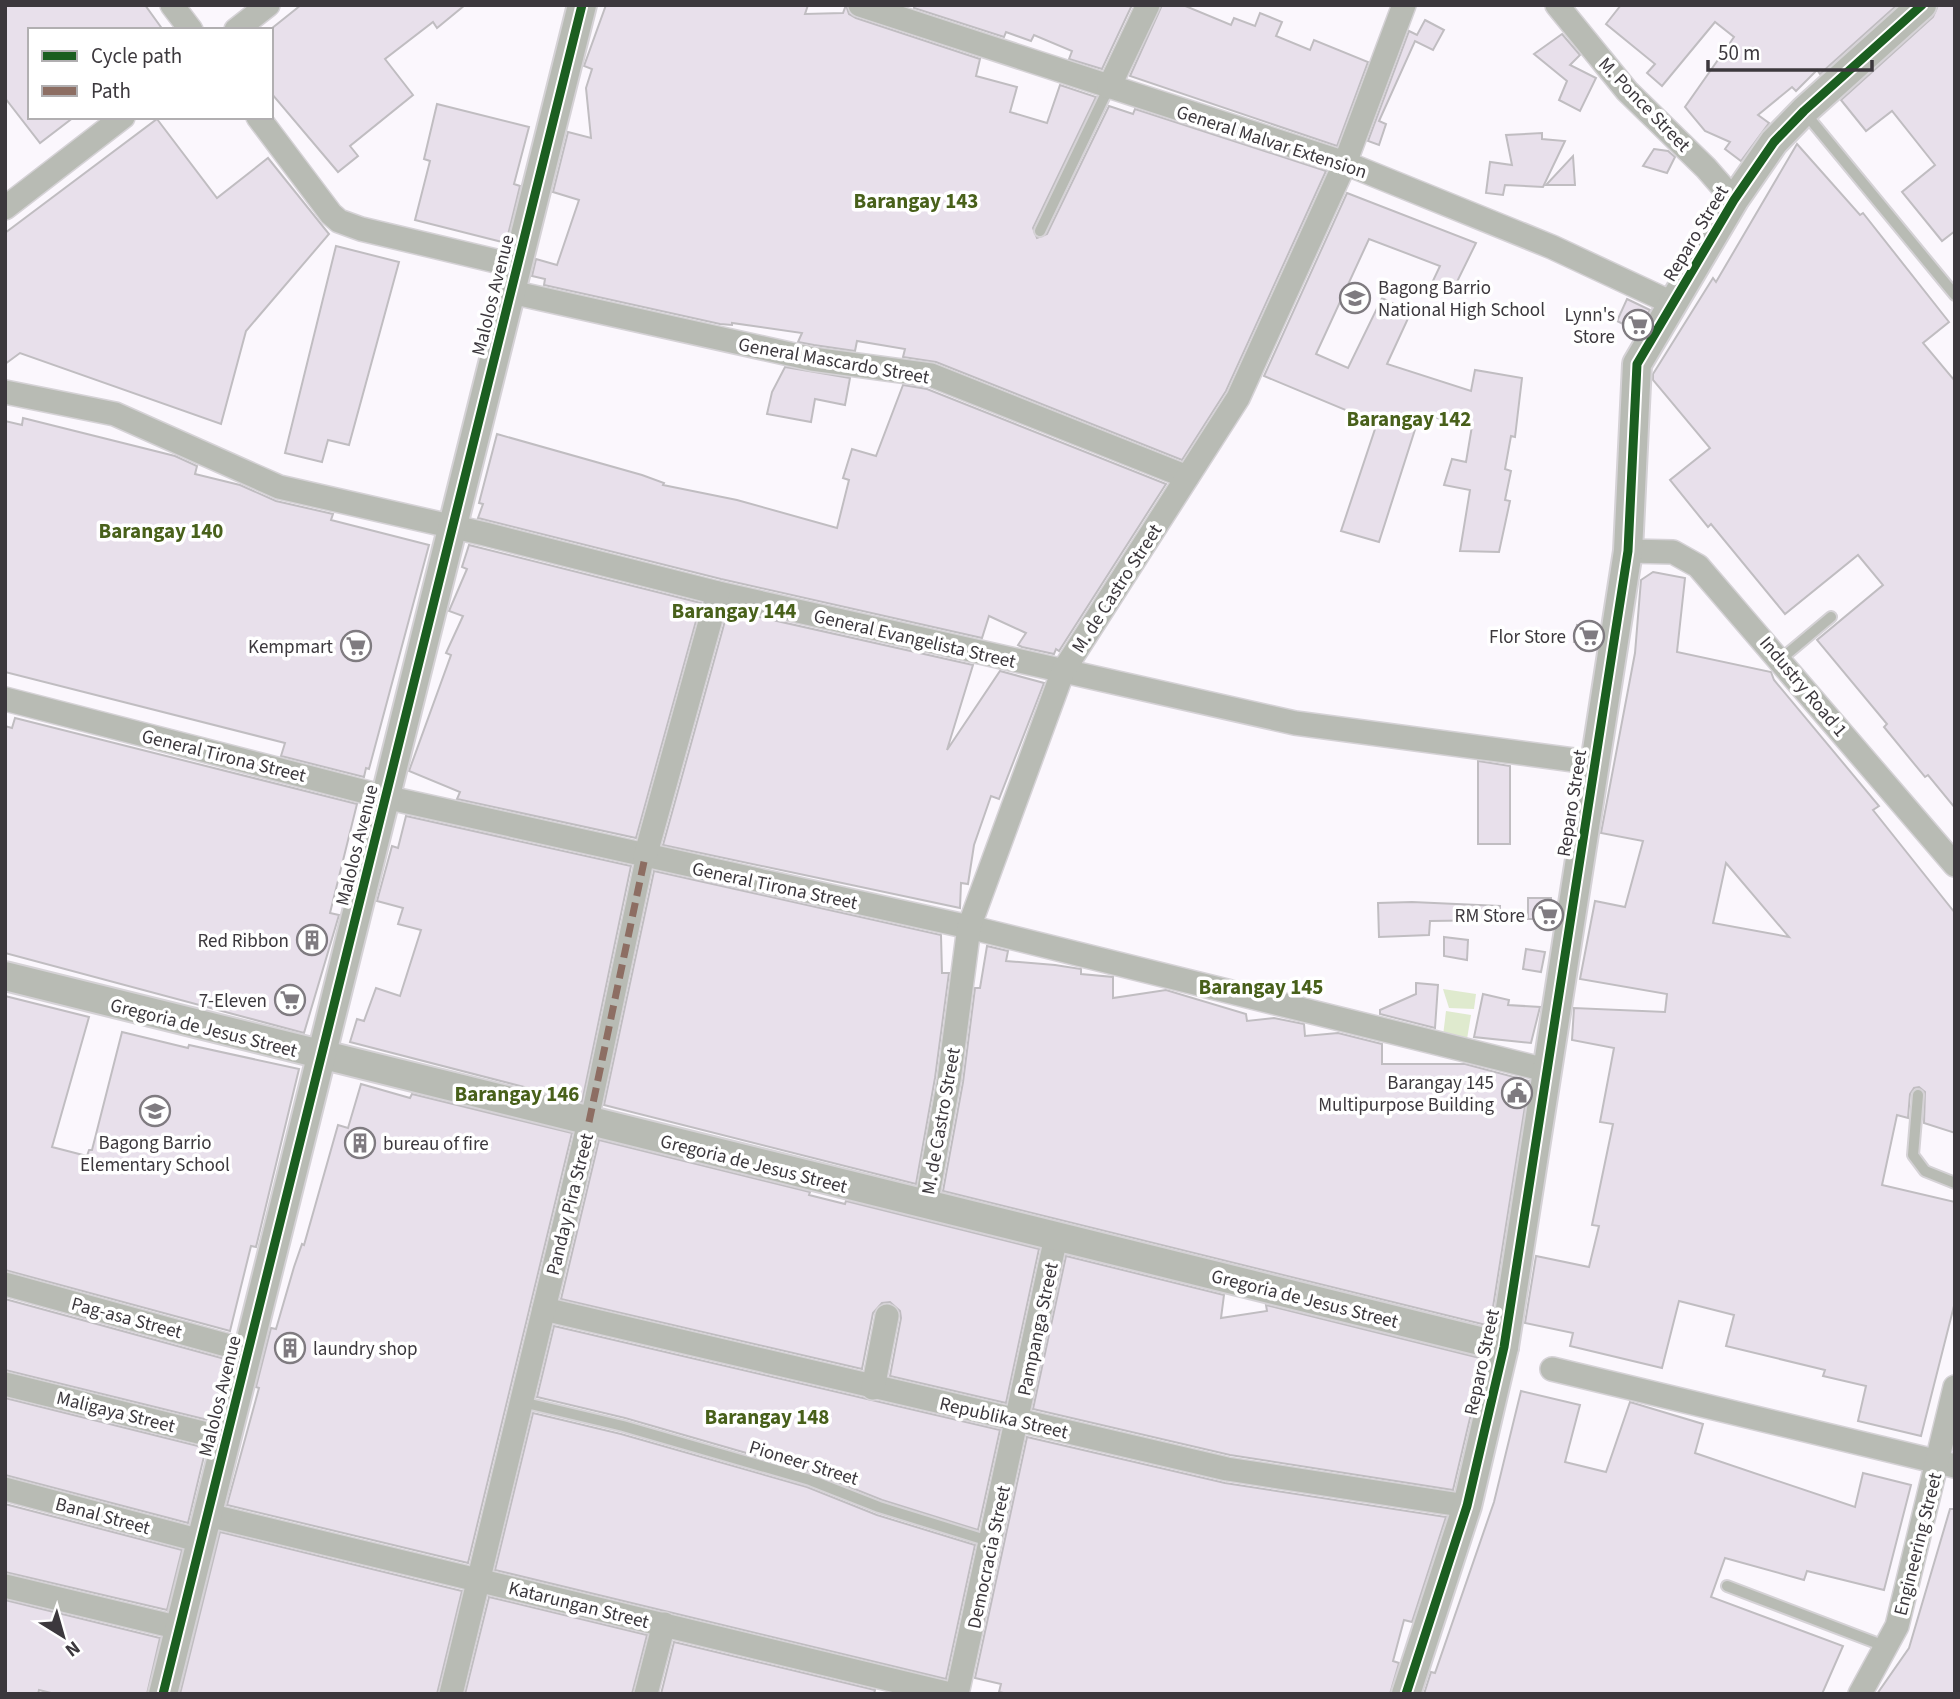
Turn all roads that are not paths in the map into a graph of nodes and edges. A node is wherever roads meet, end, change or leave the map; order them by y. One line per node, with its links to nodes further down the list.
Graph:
1 (172, 5): 9 (street)
2 (268, 5): 10 (street)
3 (582, 5): 19 (street, Malolos Avenue)
4 (860, 5): 11 (street, General Malvar Extension)
5 (1148, 5): 11 (street)
6 (1404, 5): 15 (street, M. de Castro Street)
7 (1557, 5): 16 (street, M. Ponce Street)
8 (1922, 5): 12 (street, Reparo Street)
9 (189, 28)
10 (239, 28)
11 (1109, 88): 15 (street, General Malvar Extension); 18 (lane)
12 (1804, 111): 16 (street, Reparo Street); 20 (lane)
13 (120, 119): 17 (street)
14 (260, 119): 19 (street, General Mascardo Street)
15 (1345, 163): 21 (street, General Malvar Extension); 23 (street, M. de Castro Street)
16 (1734, 200): 21 (street, Reparo Street)
17 (5, 208)
18 (1040, 231)
19 (514, 279): 23 (street, General Mascardo Street); 24 (street, Malolos Avenue)
20 (1955, 295)
21 (1674, 304): 25 (street, Reparo Street)
22 (5, 392): 24 (street, General Evangelista Street)
23 (1187, 477): 29 (street, M. de Castro Street)
24 (452, 528): 26 (street, General Evangelista Street); 32 (street, Malolos Avenue)
25 (1628, 551): 28 (street, Industry Road 1); 31 (street, Reparo Street)
26 (718, 593): 29 (street, General Evangelista Street); 33 (street, Panday Pira Street)
27 (1831, 617): 28 (lane)
28 (1782, 659): 34 (street, Industry Road 1)
29 (1063, 671): 31 (street, General Evangelista Street); 35 (street, M. de Castro Street)
30 (5, 699): 32 (street, General Tirona Street)
31 (1596, 763): 38 (street, Reparo Street)
32 (385, 797): 33 (street, General Tirona Street); 37 (street, Malolos Avenue)
33 (645, 857): 35 (street, General Tirona Street); 40 (street, Panday Pira Street)
34 (1955, 864)
35 (969, 927): 38 (street, General Tirona Street); 42 (street, M. de Castro Street)
36 (5, 976): 37 (street, Gregoria de Jesus Street)
37 (322, 1057): 40 (street, Gregoria de Jesus Street); 48 (street, Malolos Avenue)
38 (1546, 1070): 47 (street, Reparo Street)
39 (1918, 1095): 41 (lane)
40 (589, 1122): 42 (street, Gregoria de Jesus Street); 45 (street, Panday Pira Street)
41 (1955, 1183)
42 (926, 1205): 43 (street, Gregoria de Jesus Street)
43 (1056, 1237): 47 (street, Gregoria de Jesus Street); 54 (street, Pampanga Street)
44 (5, 1284): 48 (street, Pag-asa Street)
45 (544, 1309): 52 (street, Republika Street); 53 (street, Panday Pira Street)
46 (887, 1316): 52 (street)
47 (1504, 1347): 58 (street, Reparo Street)
48 (248, 1351): 55 (street, Malolos Avenue)
49 (1552, 1369): 56 (street)
50 (5, 1384): 55 (street, Maligaya Street)
51 (1955, 1387): 56 (street, Engineering Street)
52 (873, 1388): 54 (street, Republika Street)
53 (522, 1402): 60 (lane, Pioneer Street); 61 (street, Panday Pira Street)
54 (1018, 1420): 58 (street, Republika Street); 60 (street, Democracia Street)
55 (227, 1439): 59 (street, Malolos Avenue)
56 (1946, 1464): 66 (street, Engineering Street)
57 (5, 1489): 59 (street, Banal Street)
58 (1467, 1506): 73 (street, Reparo Street)
59 (204, 1528): 61 (street, Katarungan Street); 65 (street, Malolos Avenue)
60 (992, 1542): 72 (street, Democracia Street)
61 (479, 1580): 64 (street, Katarungan Street); 69 (street, Panday Pira Street)
62 (5, 1586): 65 (street)
63 (1727, 1587): 66 (lane)
64 (664, 1624): 67 (street, Katarungan Street); 70 (street)
65 (180, 1628): 68 (street, Malolos Avenue)
66 (1887, 1647): 74 (street, Engineering Street)
67 (887, 1686): 71 (street, Katarungan Street)
68 (163, 1694)
69 (451, 1694)
70 (646, 1694)
71 (950, 1694)
72 (957, 1694)
73 (1406, 1694)
74 (1860, 1694)

